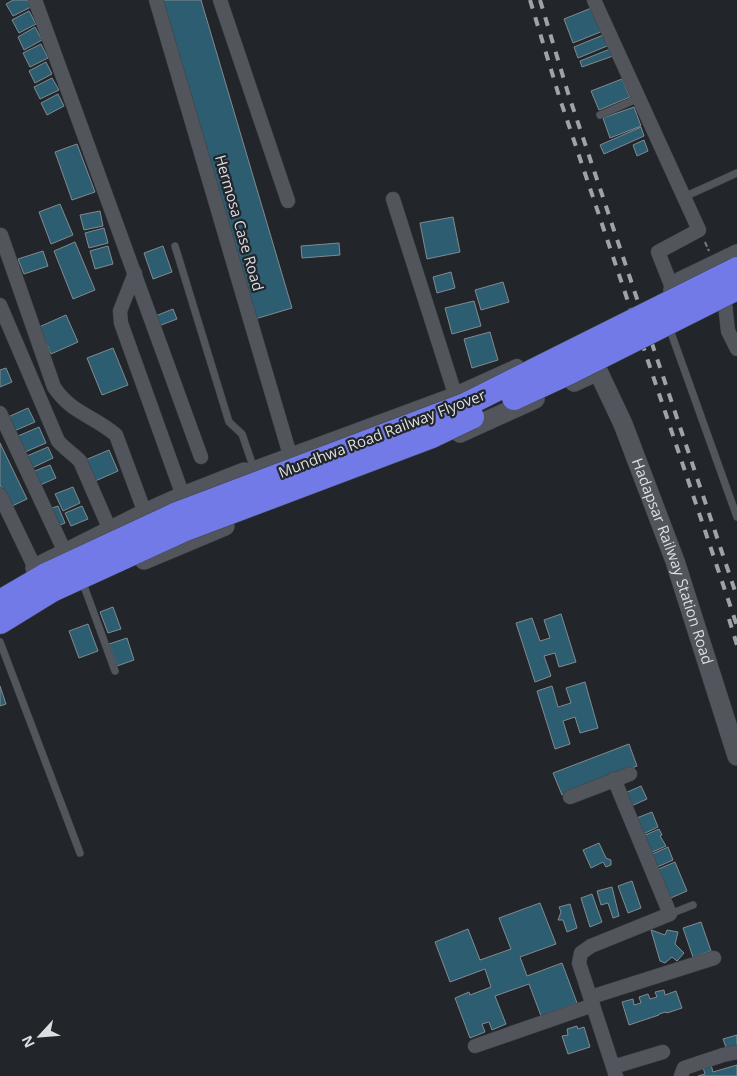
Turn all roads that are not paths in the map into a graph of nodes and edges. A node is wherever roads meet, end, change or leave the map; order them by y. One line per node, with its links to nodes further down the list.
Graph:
1 (35, 0): 15 (street)
2 (156, 0): 23 (street, Hermosa Case Road)
3 (220, 0): 10 (street)
4 (594, 0): 5 (street)
5 (639, 98): 6 (lane); 8 (street)
6 (600, 115)
7 (737, 172): 8 (lane)
8 (684, 197): 16 (street)
9 (393, 199): 21 (street)
10 (288, 200)
11 (1, 235): 29 (street)
12 (175, 246): 25 (lane)
13 (737, 254): 14 (street)
14 (726, 267): 16 (street); 33 (highway, Mundhwa Road Railway Flyover, bridge)
15 (135, 273): 24 (street); 27 (street)
16 (673, 290): 17 (street); 30 (lane)
17 (733, 297): 20 (street); 33 (highway, Mundhwa Road Railway Flyover, bridge)
18 (0, 305): 31 (street)
19 (574, 339): 21 (street)
20 (737, 349)
21 (455, 394): 23 (street)
22 (0, 413): 32 (street)
23 (290, 455): 25 (street)
24 (201, 458)
25 (249, 471): 27 (street); 28 (street)
26 (0, 495): 33 (street)
27 (183, 496): 29 (street)
28 (259, 512): 34 (street); 39 (street, Hadapsar Railway Station Road)
29 (145, 513): 31 (street)
30 (737, 517)
31 (110, 530): 32 (street)
32 (65, 552): 33 (street)
33 (39, 583): 34 (street); 35 (highway); 36 (highway)
34 (84, 586): 38 (lane)
35 (0, 602)
36 (0, 622)
37 (0, 642): 43 (lane)
38 (115, 671)
39 (737, 756)
40 (630, 774): 41 (street)
41 (614, 779): 42 (street); 45 (street)
42 (570, 797)
43 (80, 853)
44 (692, 905): 45 (lane)
45 (670, 914): 47 (street)
46 (714, 958): 47 (street)
47 (592, 1001): 48 (street); 51 (street)
48 (475, 1046)
49 (663, 1052): 51 (street)
50 (737, 1052): 52 (street)
51 (614, 1072)
52 (681, 1076)

